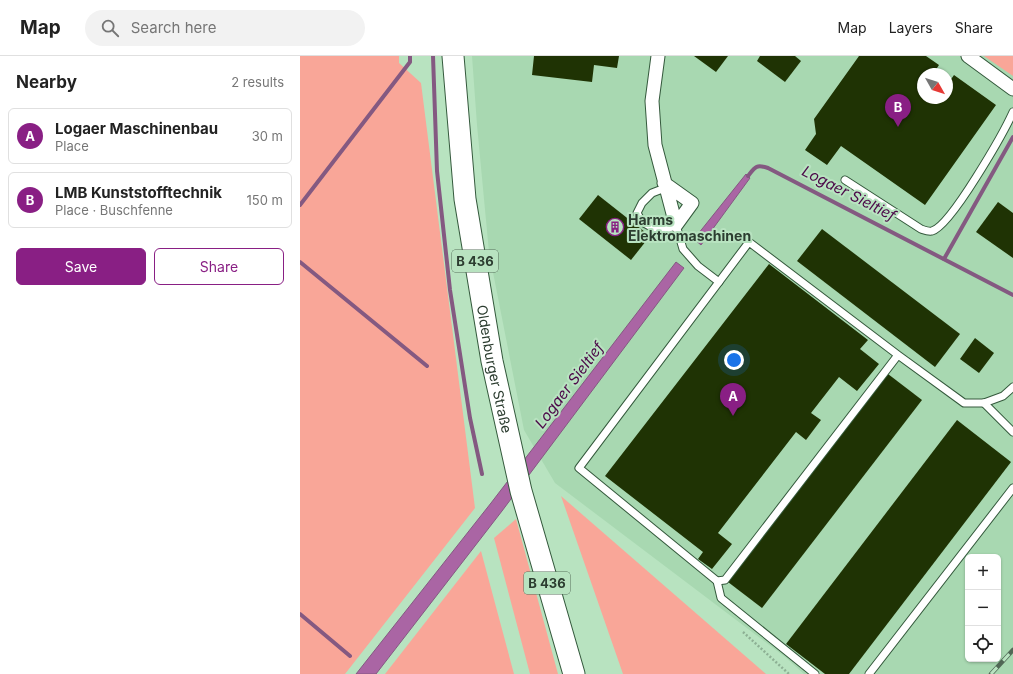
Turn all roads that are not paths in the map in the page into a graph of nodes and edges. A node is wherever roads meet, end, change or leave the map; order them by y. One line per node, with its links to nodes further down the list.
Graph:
1 (453, 56): 16 (main road, Oldenburger Straße / B 436)
2 (658, 56): 7 (street)
3 (968, 56): 4 (street)
4 (1013, 89)
5 (1013, 112): 6 (lane)
6 (845, 180)
7 (664, 186): 8 (street); 8 (street); 8 (lane)
8 (676, 225): 9 (lane)
9 (719, 282): 10 (lane); 15 (lane)
10 (898, 355): 12 (lane); 15 (lane)
11 (1013, 387): 12 (lane)
12 (984, 403): 13 (lane)
13 (1013, 432)
14 (1013, 488): 18 (lane)
15 (717, 581): 17 (lane)
16 (574, 674)
17 (815, 674)
18 (869, 674)

